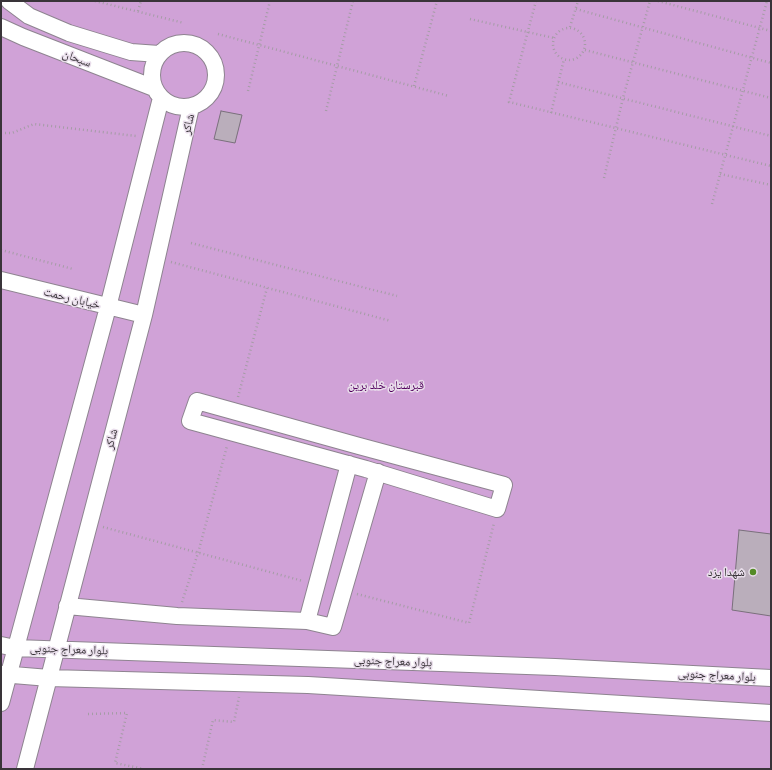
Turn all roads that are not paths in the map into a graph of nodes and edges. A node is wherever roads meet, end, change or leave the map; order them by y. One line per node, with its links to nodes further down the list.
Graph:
1 (9, 1): 3 (lane, سبحان)
2 (1, 27): 4 (lane, سبحان)
3 (159, 54): 4 (lane); 5 (lane)
4 (157, 93): 5 (lane); 7 (lane)
5 (192, 107): 8 (lane, شاکر)
6 (1, 280): 7 (lane, خیابان رحمت)
7 (108, 307): 8 (lane, خیابان رحمت); 13 (lane)
8 (144, 315): 11 (lane, شاکر)
9 (349, 464): 10 (lane); 10 (lane); 12 (lane)
10 (378, 472): 12 (lane)
11 (67, 606): 12 (lane); 14 (lane, شاکر)
12 (307, 621)
13 (8, 646): 14 (lane, بلوار معراج جنوبی); 16 (lane)
14 (56, 649): 15 (lane, بلوار معراج جنوبی); 17 (lane, شاکر)
15 (308, 658): 18 (lane, بلوار معراج جنوبی); 19 (lane)
16 (4, 675): 17 (lane); 20 (lane)
17 (48, 678): 19 (lane); 22 (lane, شاکر)
18 (771, 678)
19 (308, 684): 21 (lane)
20 (1, 702)
21 (771, 713)
22 (25, 769)

